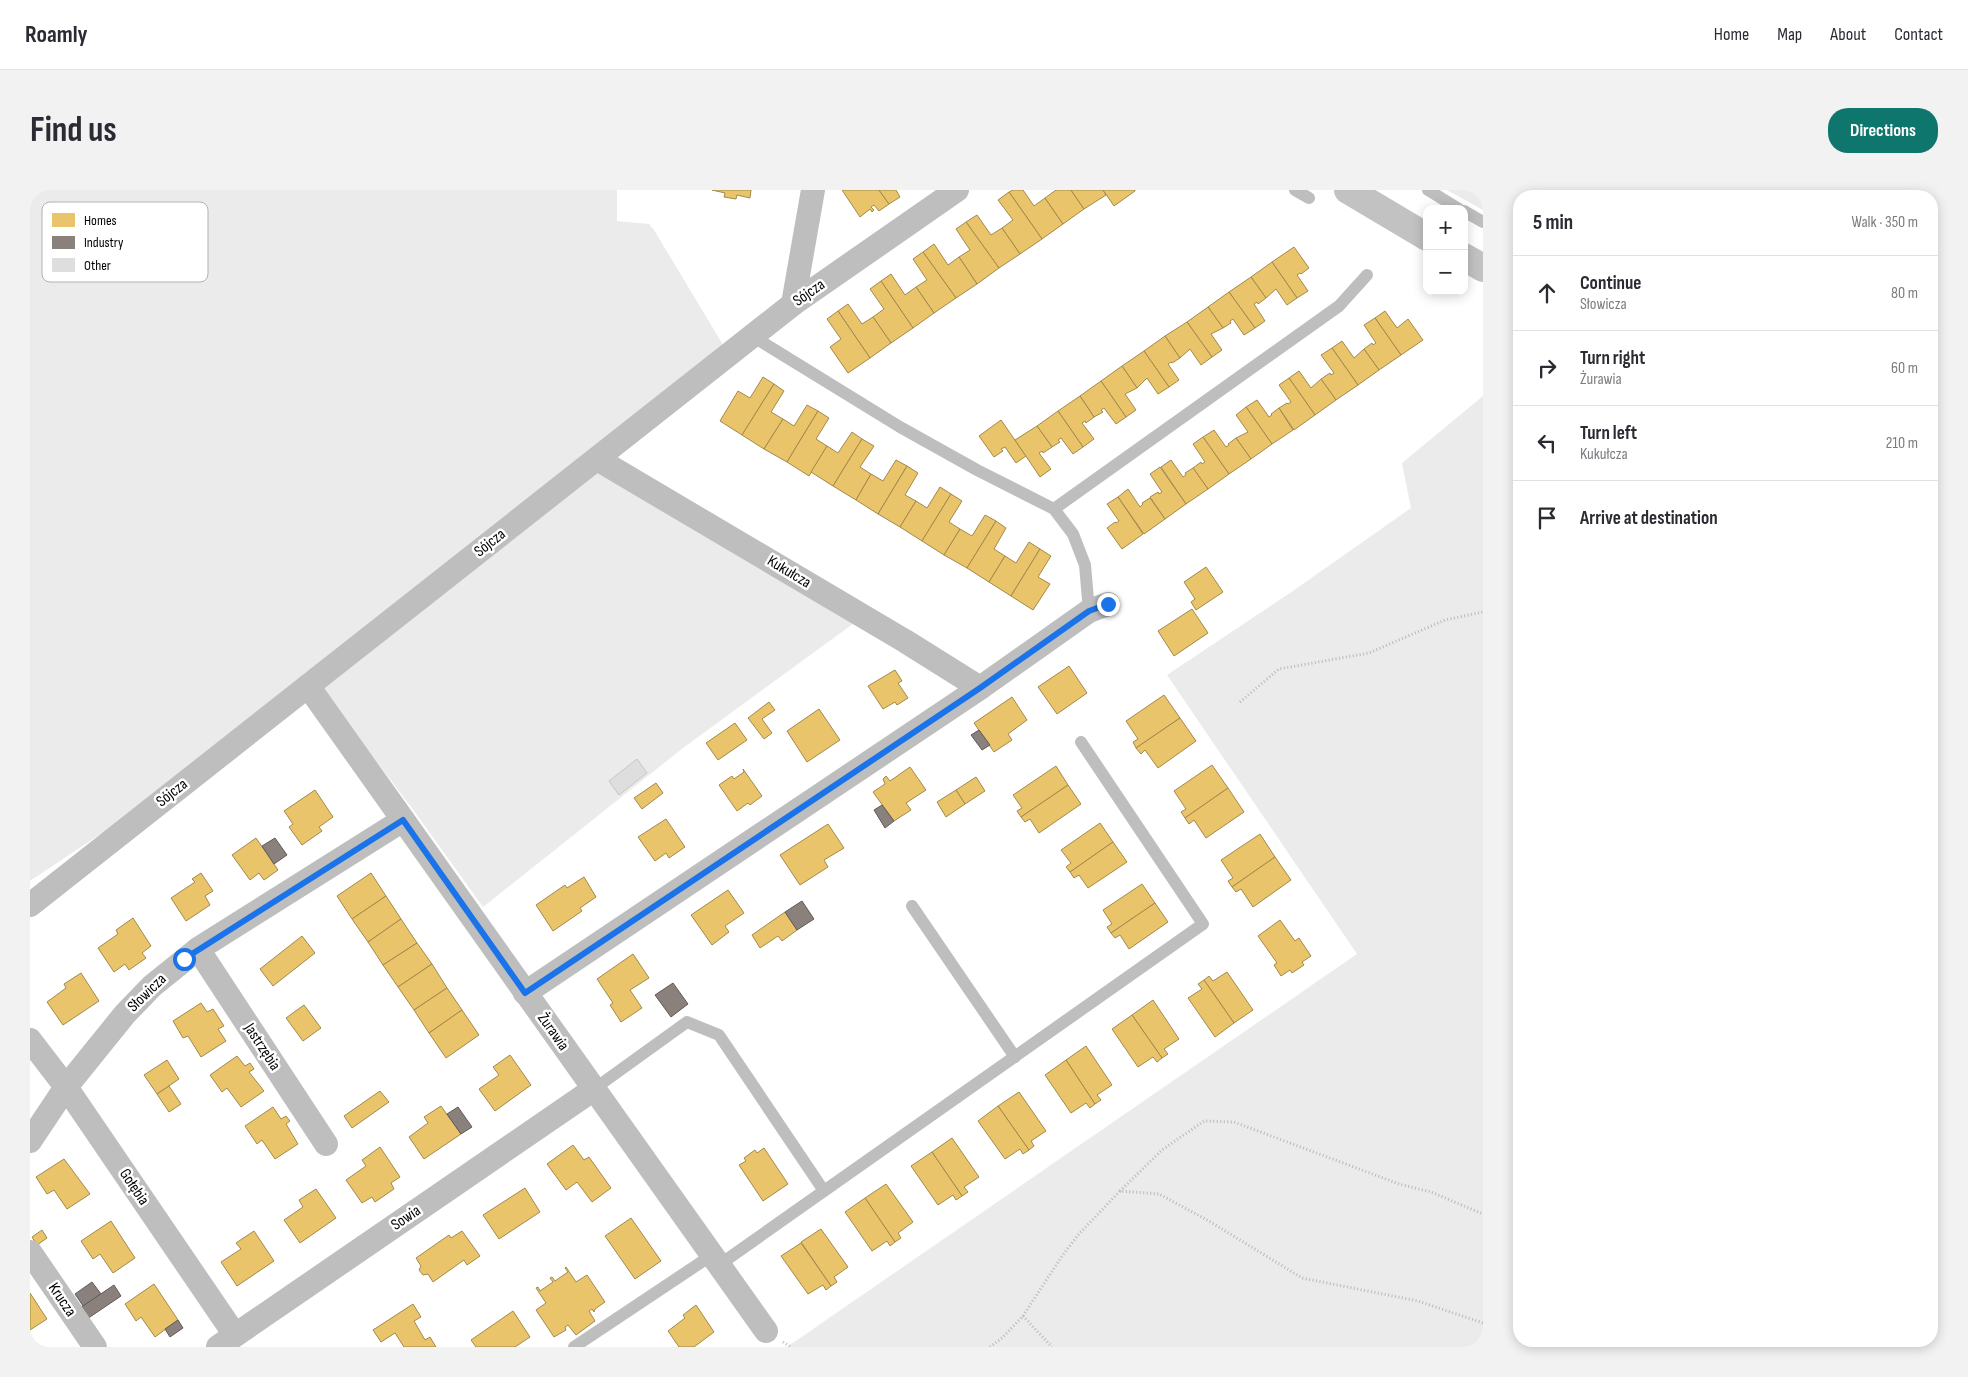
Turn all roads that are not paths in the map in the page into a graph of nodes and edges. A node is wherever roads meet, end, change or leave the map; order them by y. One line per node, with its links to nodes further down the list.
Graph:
1 (813, 190): 14 (street)
2 (957, 190): 14 (street, Sójcza)
3 (1295, 190): 6 (lane)
4 (1348, 190): 10 (main road)
5 (1428, 190): 7 (lane)
6 (1309, 198)
7 (1452, 205)
8 (1468, 213): 9 (lane)
9 (1483, 222)
10 (1423, 235)
11 (1468, 260): 12 (main road)
12 (1483, 268)
13 (1367, 274): 17 (lane)
14 (793, 304): 15 (street, Sójcza)
15 (752, 336): 16 (street, Sójcza); 17 (lane)
16 (597, 459): 19 (street, Sójcza); 20 (street, Kukułcza)
17 (1054, 509): 18 (lane)
18 (1099, 607): 20 (street)
19 (308, 686): 22 (street, Żurawia); 23 (street, Sójcza)
20 (980, 688): 26 (street)
21 (1081, 742): 28 (lane)
22 (403, 820): 25 (street, Słowicza); 26 (street, Żurawia)
23 (30, 905)
24 (912, 906): 28 (lane)
25 (198, 949): 29 (street, Słowicza); 32 (street, Jastrzębia)
26 (525, 993): 30 (street, Żurawia)
27 (30, 1040): 29 (street, Gołębia)
28 (1015, 1057): 33 (lane)
29 (66, 1087): 31 (street, Słowicza); 37 (street, Gołębia)
30 (594, 1089): 33 (lane); 35 (street, Żurawia); 37 (street, Sowia)
31 (30, 1141)
32 (326, 1144)
33 (824, 1192): 35 (lane)
34 (30, 1252): 38 (street, Krucza)
35 (716, 1260): 36 (street, Żurawia); 39 (lane)
36 (766, 1331)
37 (226, 1341)
38 (95, 1347)
39 (574, 1347)

